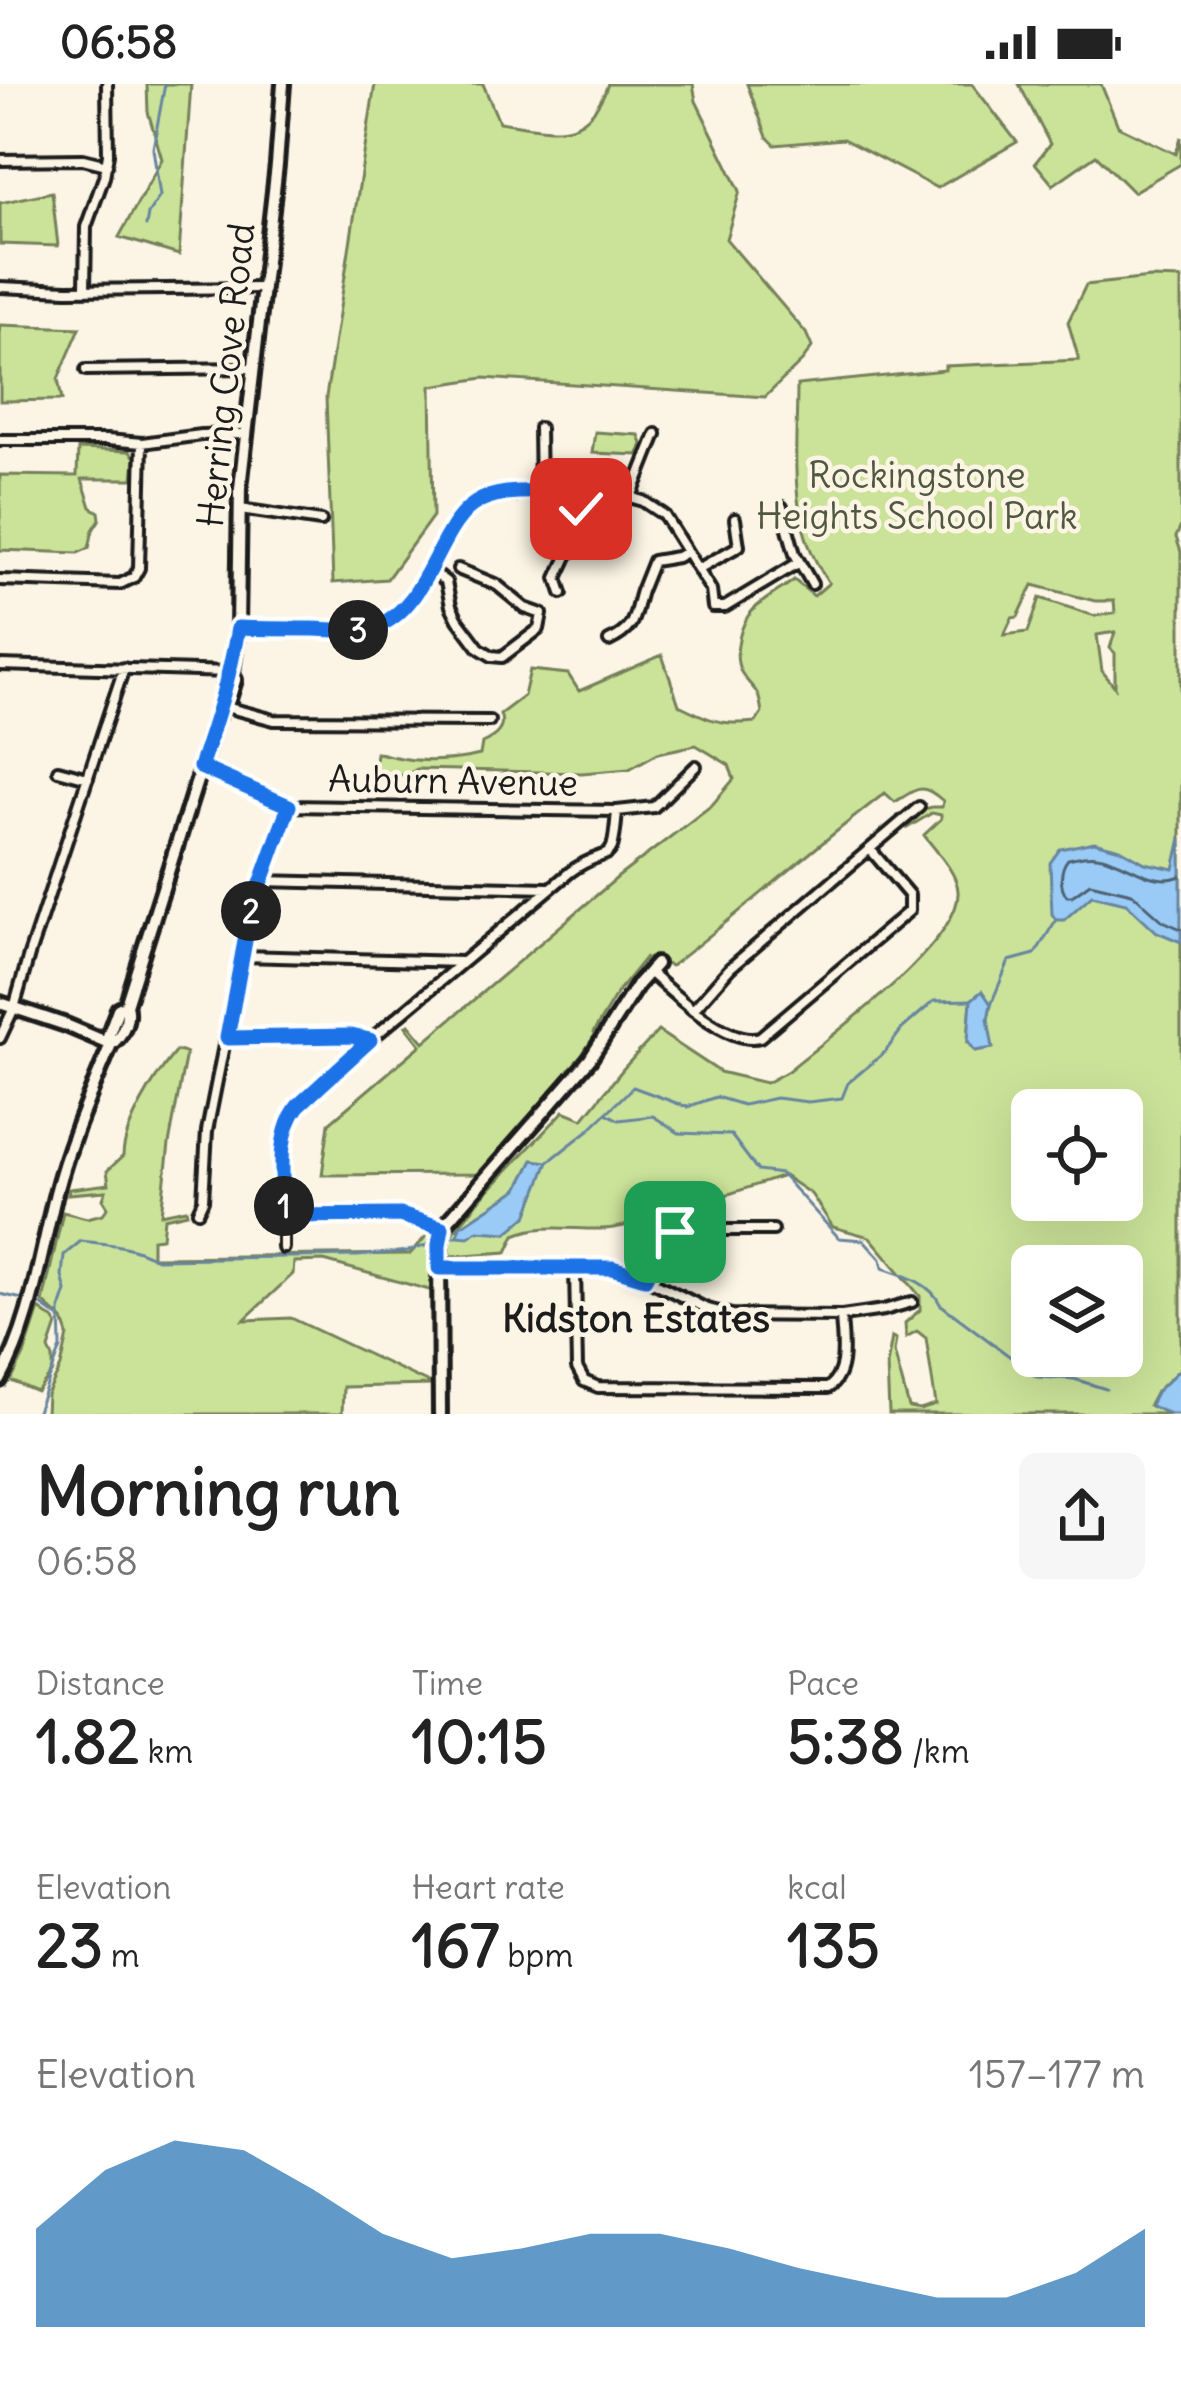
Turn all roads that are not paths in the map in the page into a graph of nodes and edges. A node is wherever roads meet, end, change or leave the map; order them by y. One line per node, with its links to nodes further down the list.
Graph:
1 (107, 84): 4 (street)
2 (283, 84): 6 (main road, Herring Cove Road)
3 (0, 160): 4 (street)
4 (106, 165): 7 (street)
5 (0, 287): 7 (street)
6 (263, 288): 7 (street); 8 (main road, Herring Cove Road)
7 (85, 290)
8 (254, 368): 9 (street); 11 (main road, Herring Cove Road)
9 (86, 370)
10 (539, 428): 15 (street)
11 (244, 434): 14 (street); 19 (main road, Herring Cove Road)
12 (656, 434): 17 (street)
13 (0, 440): 14 (street)
14 (142, 443): 27 (street)
15 (540, 493): 16 (street); 26 (street)
16 (582, 493): 17 (street); 29 (street)
17 (631, 497): 22 (street)
18 (782, 507): 23 (street)
19 (240, 509): 21 (street); 30 (main road, Herring Cove Road)
20 (735, 519): 24 (street)
21 (321, 521)
22 (682, 555): 24 (street); 31 (street)
23 (798, 563): 24 (street); 28 (street)
24 (698, 568)
25 (458, 569): 26 (street)
26 (430, 570): 30 (street)
27 (0, 580)
28 (812, 584)
29 (562, 593)
30 (238, 628): 34 (main road, Herring Cove Road)
31 (609, 641)
32 (0, 665): 33 (street)
33 (124, 668): 34 (street); 40 (street)
34 (232, 672): 35 (main road, Herring Cove Road)
35 (221, 705): 36 (street); 38 (main road, Herring Cove Road)
36 (489, 722)
37 (696, 766): 43 (street, Auburn Avenue)
38 (200, 767): 41 (street, Auburn Avenue); 56 (main road, Herring Cove Road)
39 (58, 770): 40 (street)
40 (88, 778): 51 (street)
41 (289, 806): 43 (street, Auburn Avenue); 45 (street)
42 (920, 807): 44 (street)
43 (617, 811): 46 (street)
44 (870, 849): 52 (street); 52 (street)
45 (262, 881): 46 (street); 47 (street)
46 (550, 888): 48 (street)
47 (242, 956): 48 (street); 54 (street)
48 (464, 962): 55 (street)
49 (652, 968): 52 (street); 59 (main road)
50 (0, 1004): 51 (main road)
51 (14, 1008): 53 (street); 56 (main road)
52 (693, 1010)
53 (0, 1038)
54 (227, 1038): 55 (street); 57 (street)
55 (370, 1040): 58 (street)
56 (111, 1044): 67 (main road, Herring Cove Road)
57 (198, 1210)
58 (284, 1216): 59 (street); 61 (street)
59 (442, 1228): 62 (main road)
60 (773, 1230): 64 (street)
61 (283, 1248)
62 (439, 1268): 63 (street); 68 (main road)
63 (575, 1269): 64 (street); 66 (street)
64 (645, 1278): 66 (street)
65 (912, 1302): 66 (street)
66 (841, 1316)
67 (0, 1380)
68 (440, 1414)

